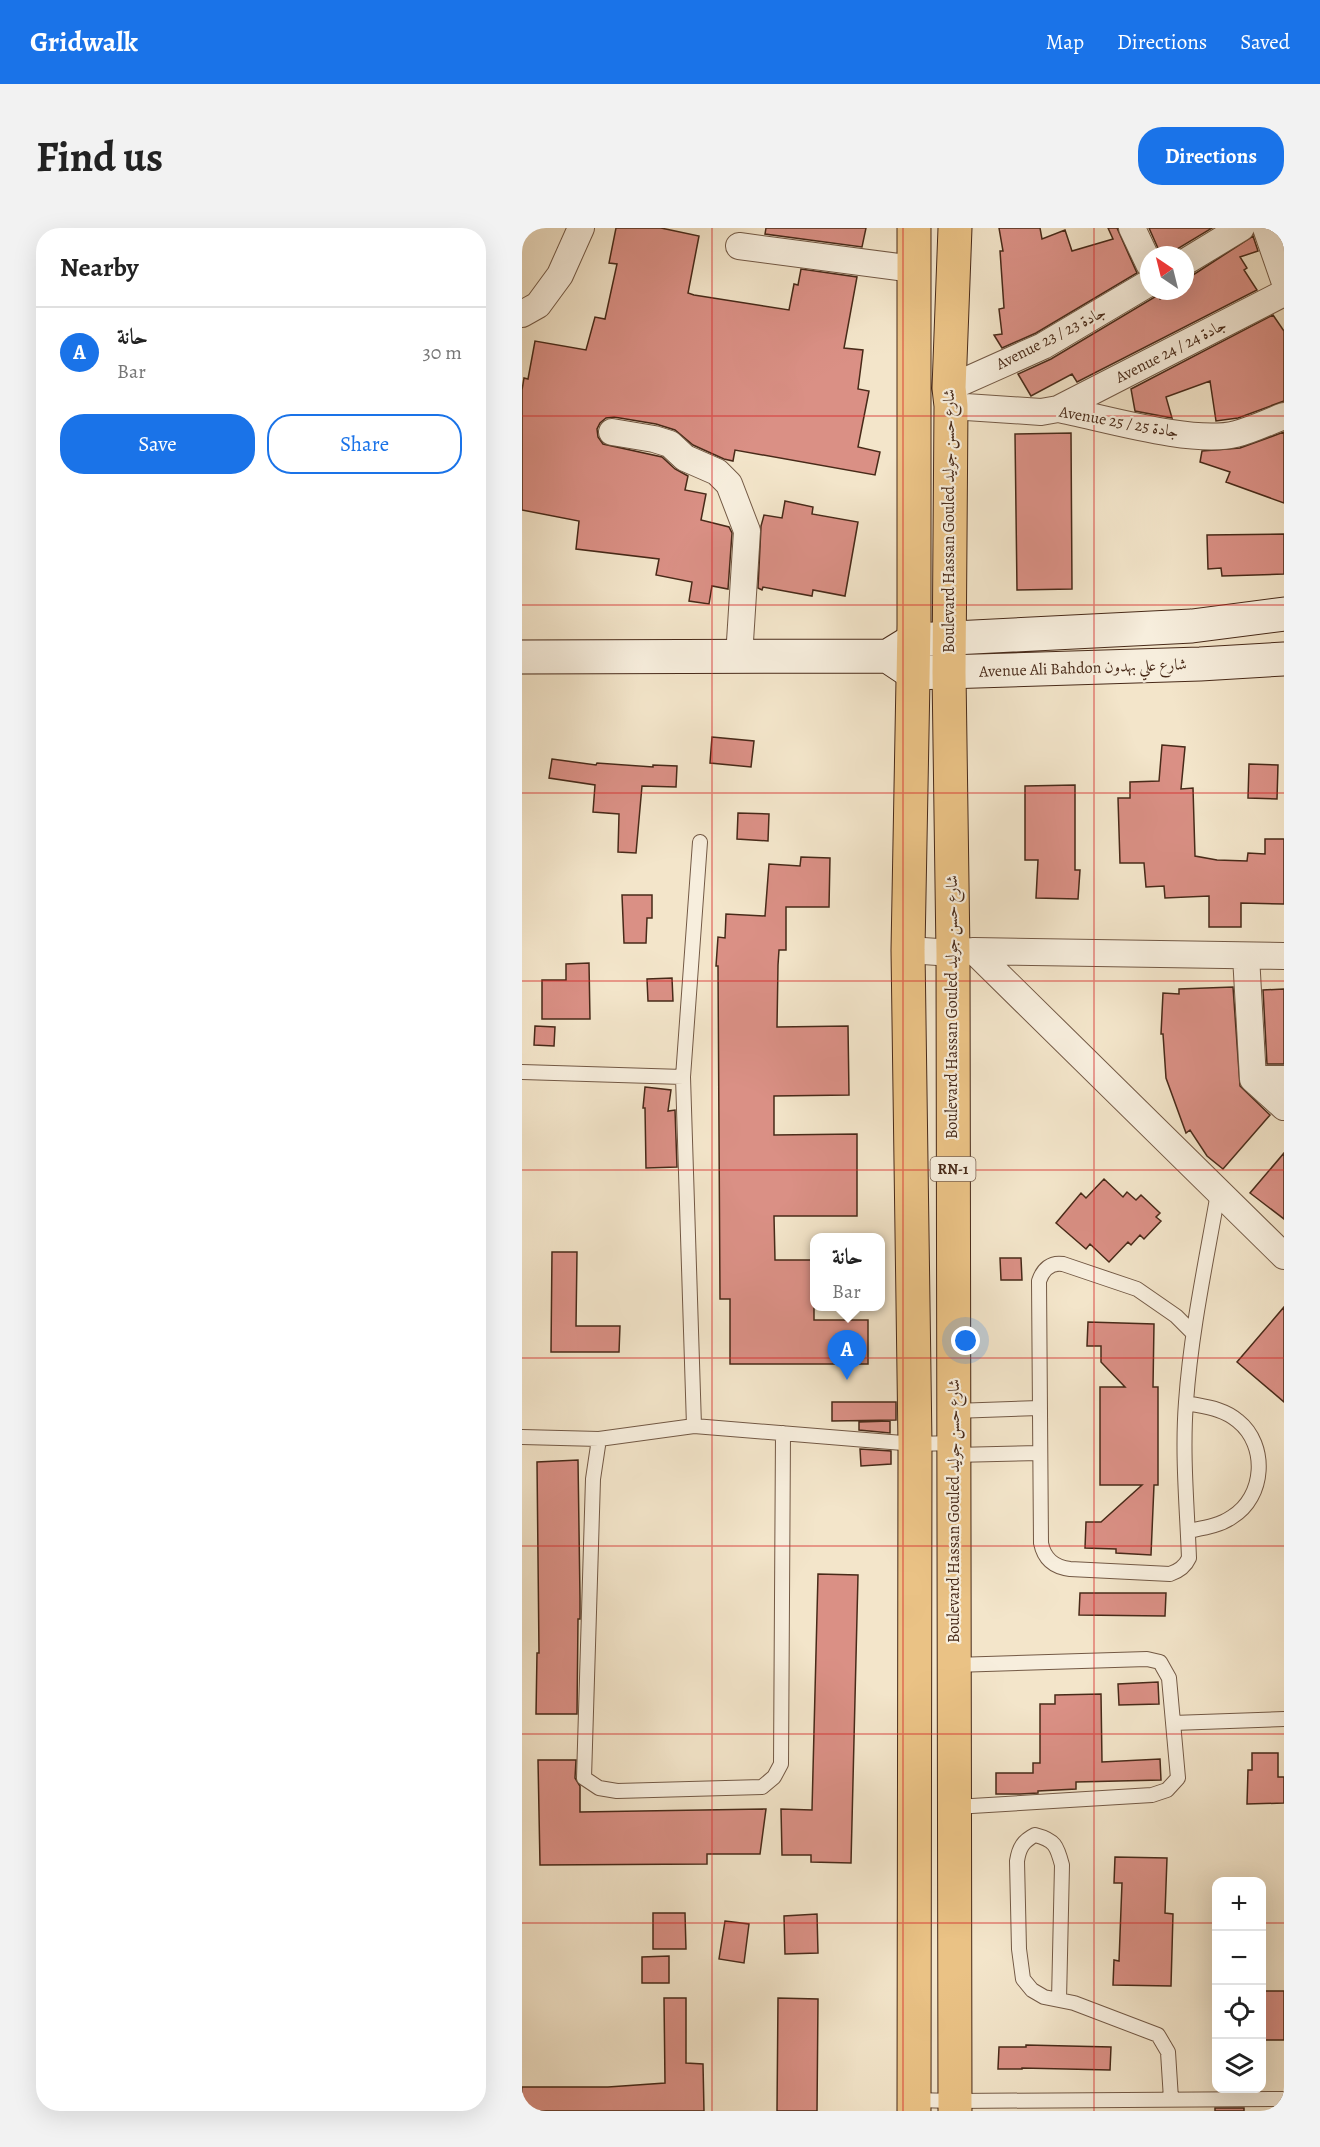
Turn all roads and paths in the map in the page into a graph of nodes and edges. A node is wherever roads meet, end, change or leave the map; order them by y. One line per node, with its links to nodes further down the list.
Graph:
1 (581, 228): 14 (street)
2 (914, 228): 10 (main road, RN-1)
3 (955, 228): 15 (main road, Boulevard Hassan Gouled شارع حسن جوليد / RN-1)
4 (1132, 228): 8 (street)
5 (1241, 228): 9 (street)
6 (1266, 228): 11 (street)
7 (739, 246): 10 (street)
8 (1140, 246)
9 (1194, 257)
10 (914, 269): 23 (main road, RN-1)
11 (1284, 280)
12 (1140, 288): 15 (street, Avenue 23 / جادة 23)
13 (1284, 293): 16 (street, Avenue 24 / جادة 24)
14 (522, 314)
15 (950, 397): 16 (street, Avenue 25 / جادة 25); 20 (main road, Boulevard Hassan Gouled شارع حسن جوليد / RN-1)
16 (1058, 409): 17 (street, Avenue 25 / جادة 25)
17 (1284, 416)
18 (612, 432): 22 (street)
19 (1284, 614): 20 (main road, Avenue Ali Bahdon شارع علي بهدون)
20 (949, 639): 23 (main road, Avenue Ali Bahdon شارع علي بهدون); 25 (main road, Boulevard Hassan Gouled شارع حسن جوليد / RN-1)
21 (522, 657): 22 (main road)
22 (739, 657): 23 (main road)
23 (905, 657): 25 (main road, Avenue Ali Bahdon شارع علي بهدون); 27 (main road, RN-1)
24 (1284, 659): 25 (main road, Avenue Ali Bahdon شارع علي بهدون)
25 (949, 673): 28 (main road, Boulevard Hassan Gouled شارع حسن جوليد / RN-1)
26 (700, 842): 32 (lane)
27 (908, 950): 28 (street); 46 (main road, RN-1)
28 (964, 952): 29 (street); 36 (street); 41 (main road, Boulevard Hassan Gouled شارع حسن جوليد / RN-1)
29 (1246, 956): 30 (street); 33 (street)
30 (1284, 956)
31 (522, 1072): 32 (lane)
32 (683, 1077): 42 (lane)
33 (1253, 1079): 34 (street); 35 (street)
34 (1284, 1079)
35 (1284, 1107)
36 (1218, 1193): 37 (street); 38 (lane)
37 (1282, 1248)
38 (1192, 1332): 39 (lane); 40 (lane)
39 (1186, 1404): 49 (lane); 49 (lane)
40 (1039, 1408): 41 (lane); 48 (lane)
41 (954, 1411): 47 (main road, Boulevard Hassan Gouled شارع حسن جوليد / RN-1)
42 (693, 1426): 43 (lane); 45 (lane)
43 (783, 1433): 45 (lane); 46 (lane)
44 (522, 1437): 45 (lane)
45 (599, 1439)
46 (915, 1444): 47 (lane); 57 (main road, RN-1)
47 (954, 1449): 48 (lane); 50 (main road, Boulevard Hassan Gouled شارع حسن جوليد / RN-1)
48 (1040, 1453): 49 (lane)
49 (1188, 1531)
50 (954, 1665): 52 (lane); 53 (main road, Boulevard Hassan Gouled شارع حسن جوليد / RN-1)
51 (1284, 1719): 52 (lane)
52 (1173, 1723): 53 (lane)
53 (955, 1807): 58 (main road, Boulevard Hassan Gouled شارع حسن جوليد / RN-1)
54 (1059, 2000): 54 (lane); 55 (lane)
55 (1171, 2099): 56 (lane); 58 (lane)
56 (1284, 2099)
57 (914, 2105): 58 (lane)
58 (955, 2106)

